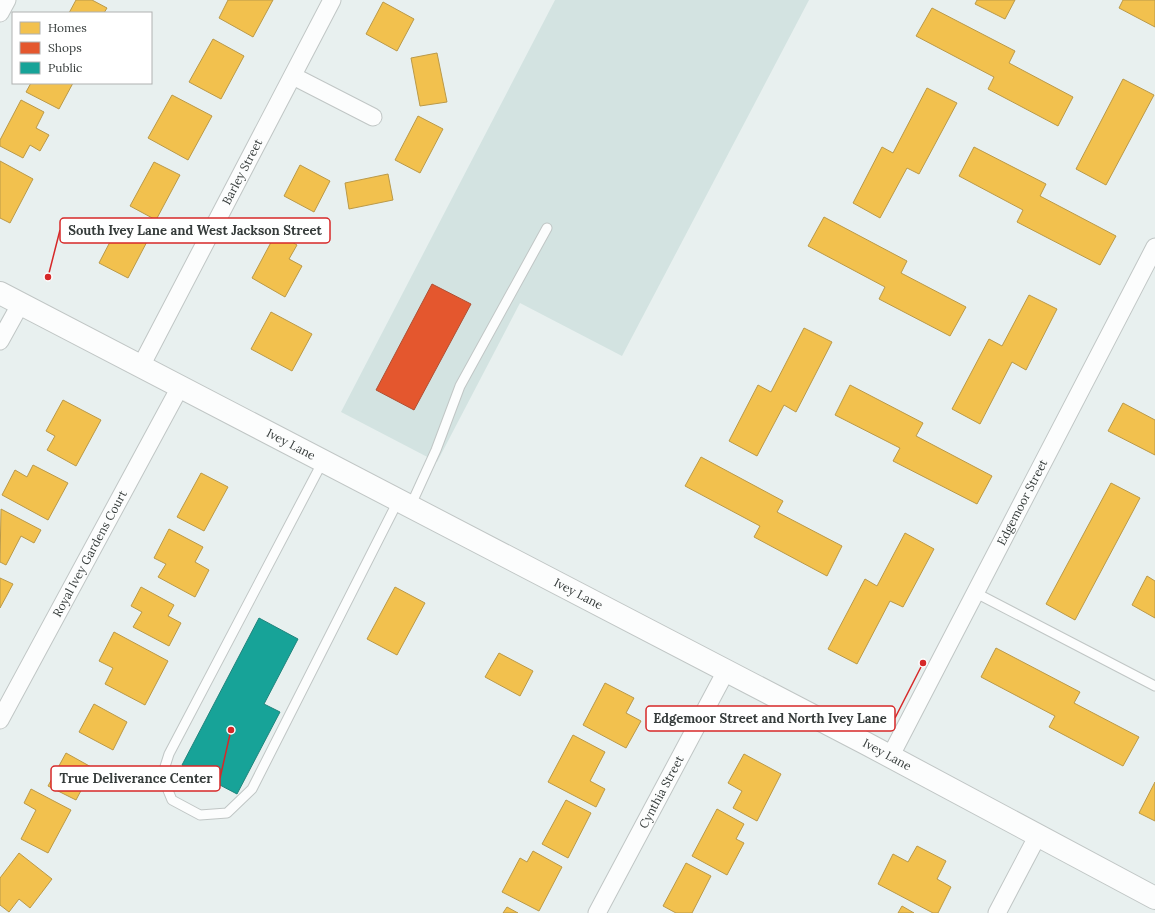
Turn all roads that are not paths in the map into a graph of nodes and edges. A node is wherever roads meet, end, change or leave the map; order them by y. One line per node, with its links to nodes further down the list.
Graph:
1 (7, 0): 3 (street)
2 (332, 0): 4 (street, Barley Street)
3 (0, 13)
4 (293, 76): 5 (street); 11 (street, Barley Street)
5 (373, 117)
6 (547, 228): 14 (lane)
7 (1155, 247): 15 (street, Edgemoor Street)
8 (0, 293): 9 (street, Ivey Lane)
9 (20, 303): 10 (street); 11 (street, Ivey Lane)
10 (0, 341)
11 (141, 366): 12 (street, Ivey Lane)
12 (180, 387): 13 (street, Ivey Lane); 18 (street, Royal Ivey Gardens Court)
13 (323, 461): 14 (street, Ivey Lane); 14 (lane)
14 (404, 504): 16 (street, Ivey Lane)
15 (976, 593): 17 (lane); 19 (street, Edgemoor Street)
16 (726, 671): 19 (street, Ivey Lane); 22 (street, Cynthia Street)
17 (1155, 686)
18 (0, 720)
19 (890, 757): 20 (street, Ivey Lane)
20 (1038, 835): 21 (street, Ivey Lane); 23 (street)
21 (1155, 898)
22 (597, 913)
23 (997, 913)

